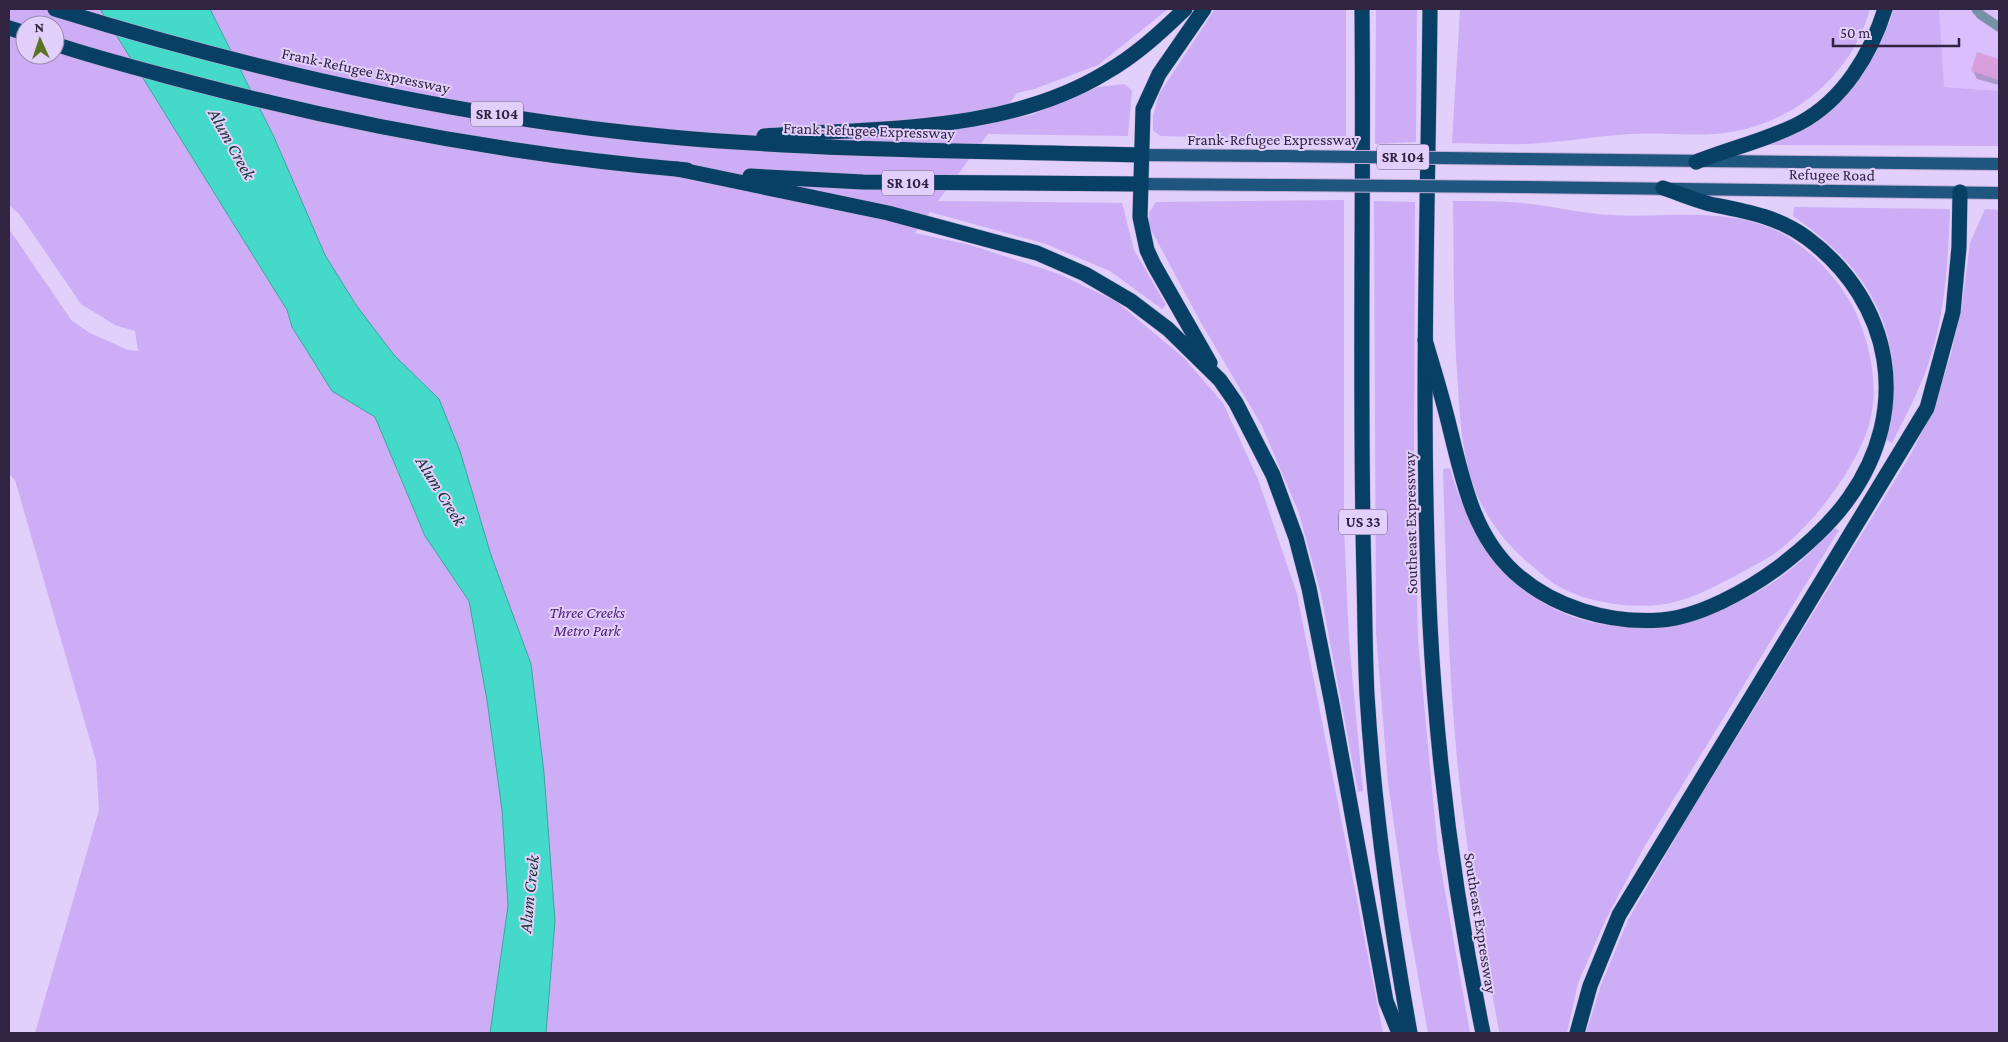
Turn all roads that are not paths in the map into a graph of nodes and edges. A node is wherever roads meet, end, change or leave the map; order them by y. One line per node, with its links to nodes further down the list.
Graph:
1 (55, 9): 12 (highway, Frank-Refugee Expressway / SR 104)
2 (1185, 9): 12 (highway)
3 (1204, 9): 13 (highway)
4 (1362, 9): 24 (highway, US 33)
5 (1430, 9): 10 (highway, Southeast Expressway)
6 (1436, 9): 10 (highway)
7 (1885, 9): 14 (highway)
8 (1976, 9): 9 (lane)
9 (1999, 27)
10 (1430, 40): 21 (highway, Southeast Expressway)
11 (65, 47): 16 (highway, SR 104)
12 (716, 140): 13 (highway, Frank-Refugee Expressway / SR 104)
13 (1140, 155): 14 (main road, Frank-Refugee Expressway / SR 104, bridge); 17 (highway)
14 (1696, 162): 15 (main road, Refugee Road)
15 (1999, 164)
16 (677, 169): 17 (highway, SR 104); 22 (highway)
17 (1140, 184): 18 (main road, SR 104, bridge); 22 (highway)
18 (1663, 188): 19 (main road, Refugee Road); 21 (highway)
19 (1960, 192): 20 (main road, Refugee Road); 26 (highway)
20 (1999, 193)
21 (1426, 340): 25 (highway, Southeast Expressway)
22 (1220, 380): 23 (highway)
23 (1399, 1033)
24 (1410, 1033)
25 (1483, 1033)
26 (1577, 1033)

